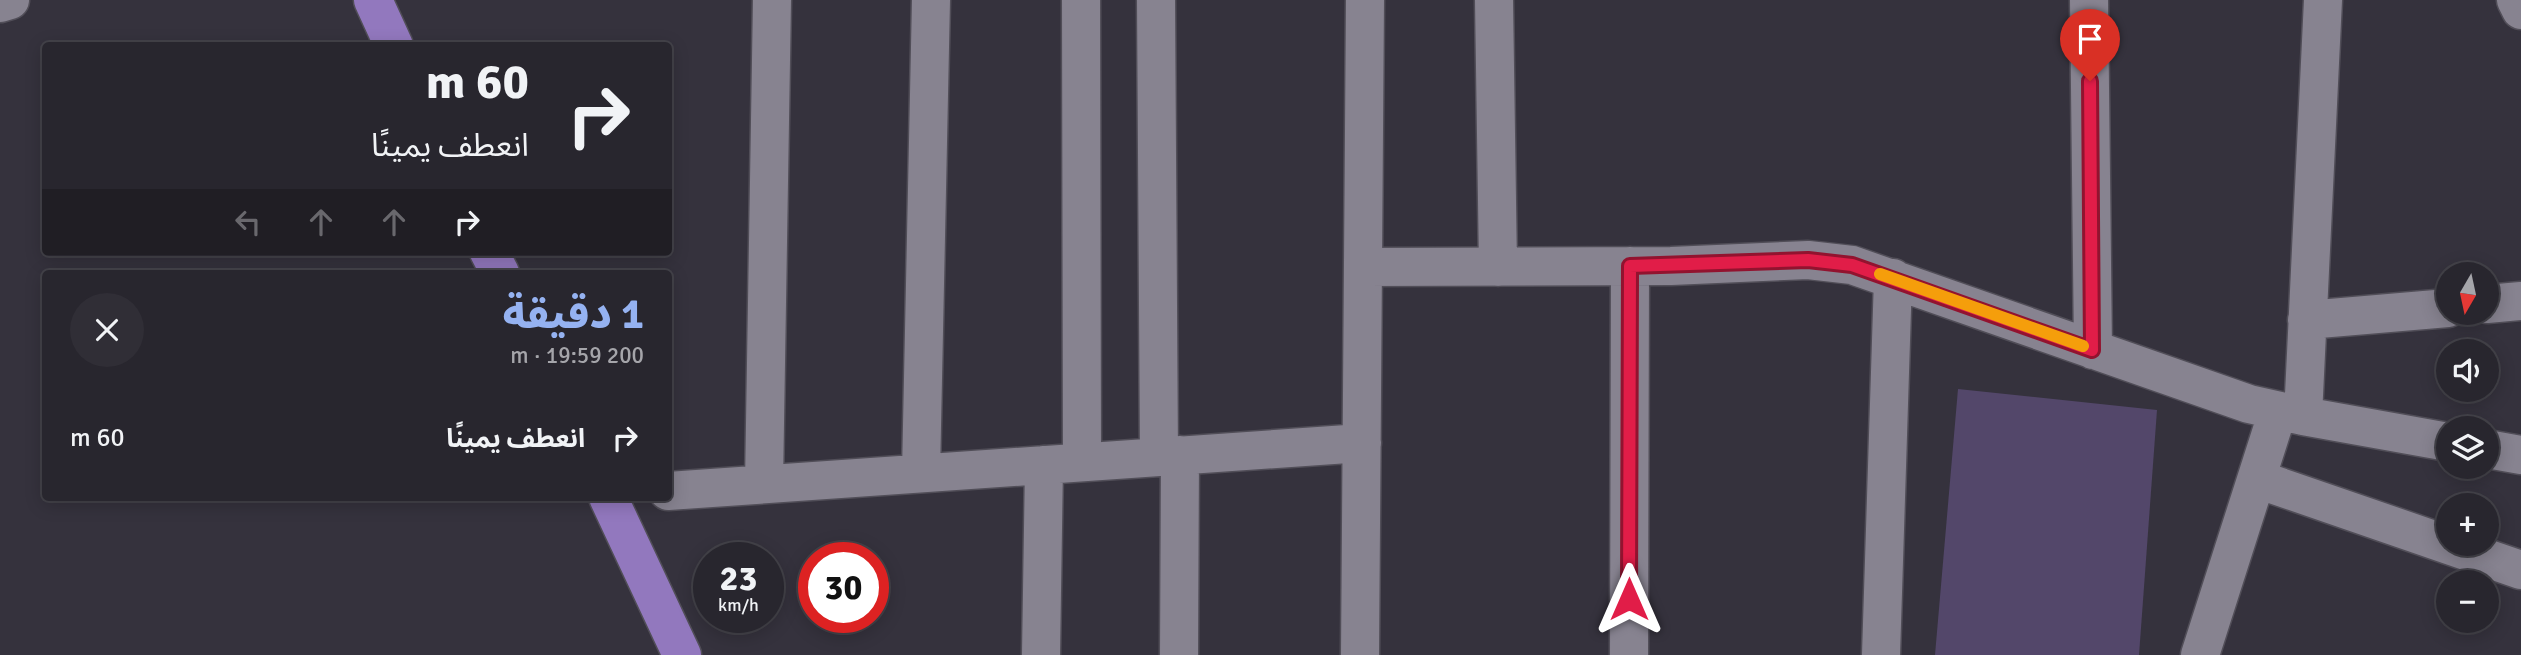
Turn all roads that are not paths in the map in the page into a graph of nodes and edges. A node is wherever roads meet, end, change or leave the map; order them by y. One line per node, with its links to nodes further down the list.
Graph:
1 (9, 0): 12 (street)
2 (373, 0): 14 (main road)
3 (772, 0): 34 (street)
4 (931, 0): 32 (street)
5 (1081, 0): 30 (street)
6 (1156, 0): 29 (street)
7 (1365, 0): 16 (street)
8 (1494, 0): 17 (street)
9 (2089, 0): 23 (street)
10 (2323, 0): 22 (street)
11 (2516, 0): 13 (street)
12 (0, 3)
13 (2521, 10)
14 (392, 42)
15 (1630, 266): 17 (street); 18 (street); 42 (street)
16 (1363, 267): 17 (street); 26 (street)
17 (1498, 267)
18 (1893, 278): 23 (street); 43 (street)
19 (2521, 301): 20 (street)
20 (2499, 303)
21 (2436, 309): 22 (street)
22 (2307, 320): 24 (street)
23 (2092, 350): 24 (street)
24 (2291, 414): 25 (street); 33 (street)
25 (2436, 441)
26 (1362, 443): 29 (street); 41 (street)
27 (2499, 451): 28 (street)
28 (2521, 455)
29 (1170, 456): 30 (street); 40 (street)
30 (1082, 462): 31 (street)
31 (1044, 465): 32 (street); 39 (street)
32 (921, 473): 34 (street)
33 (2257, 480): 37 (street); 44 (street)
34 (764, 484): 35 (street)
35 (672, 491)
36 (610, 501): 38 (main road)
37 (2521, 570)
38 (682, 655)
39 (1041, 655)
40 (1179, 655)
41 (1360, 655)
42 (1629, 655)
43 (1881, 655)
44 (2200, 655)

